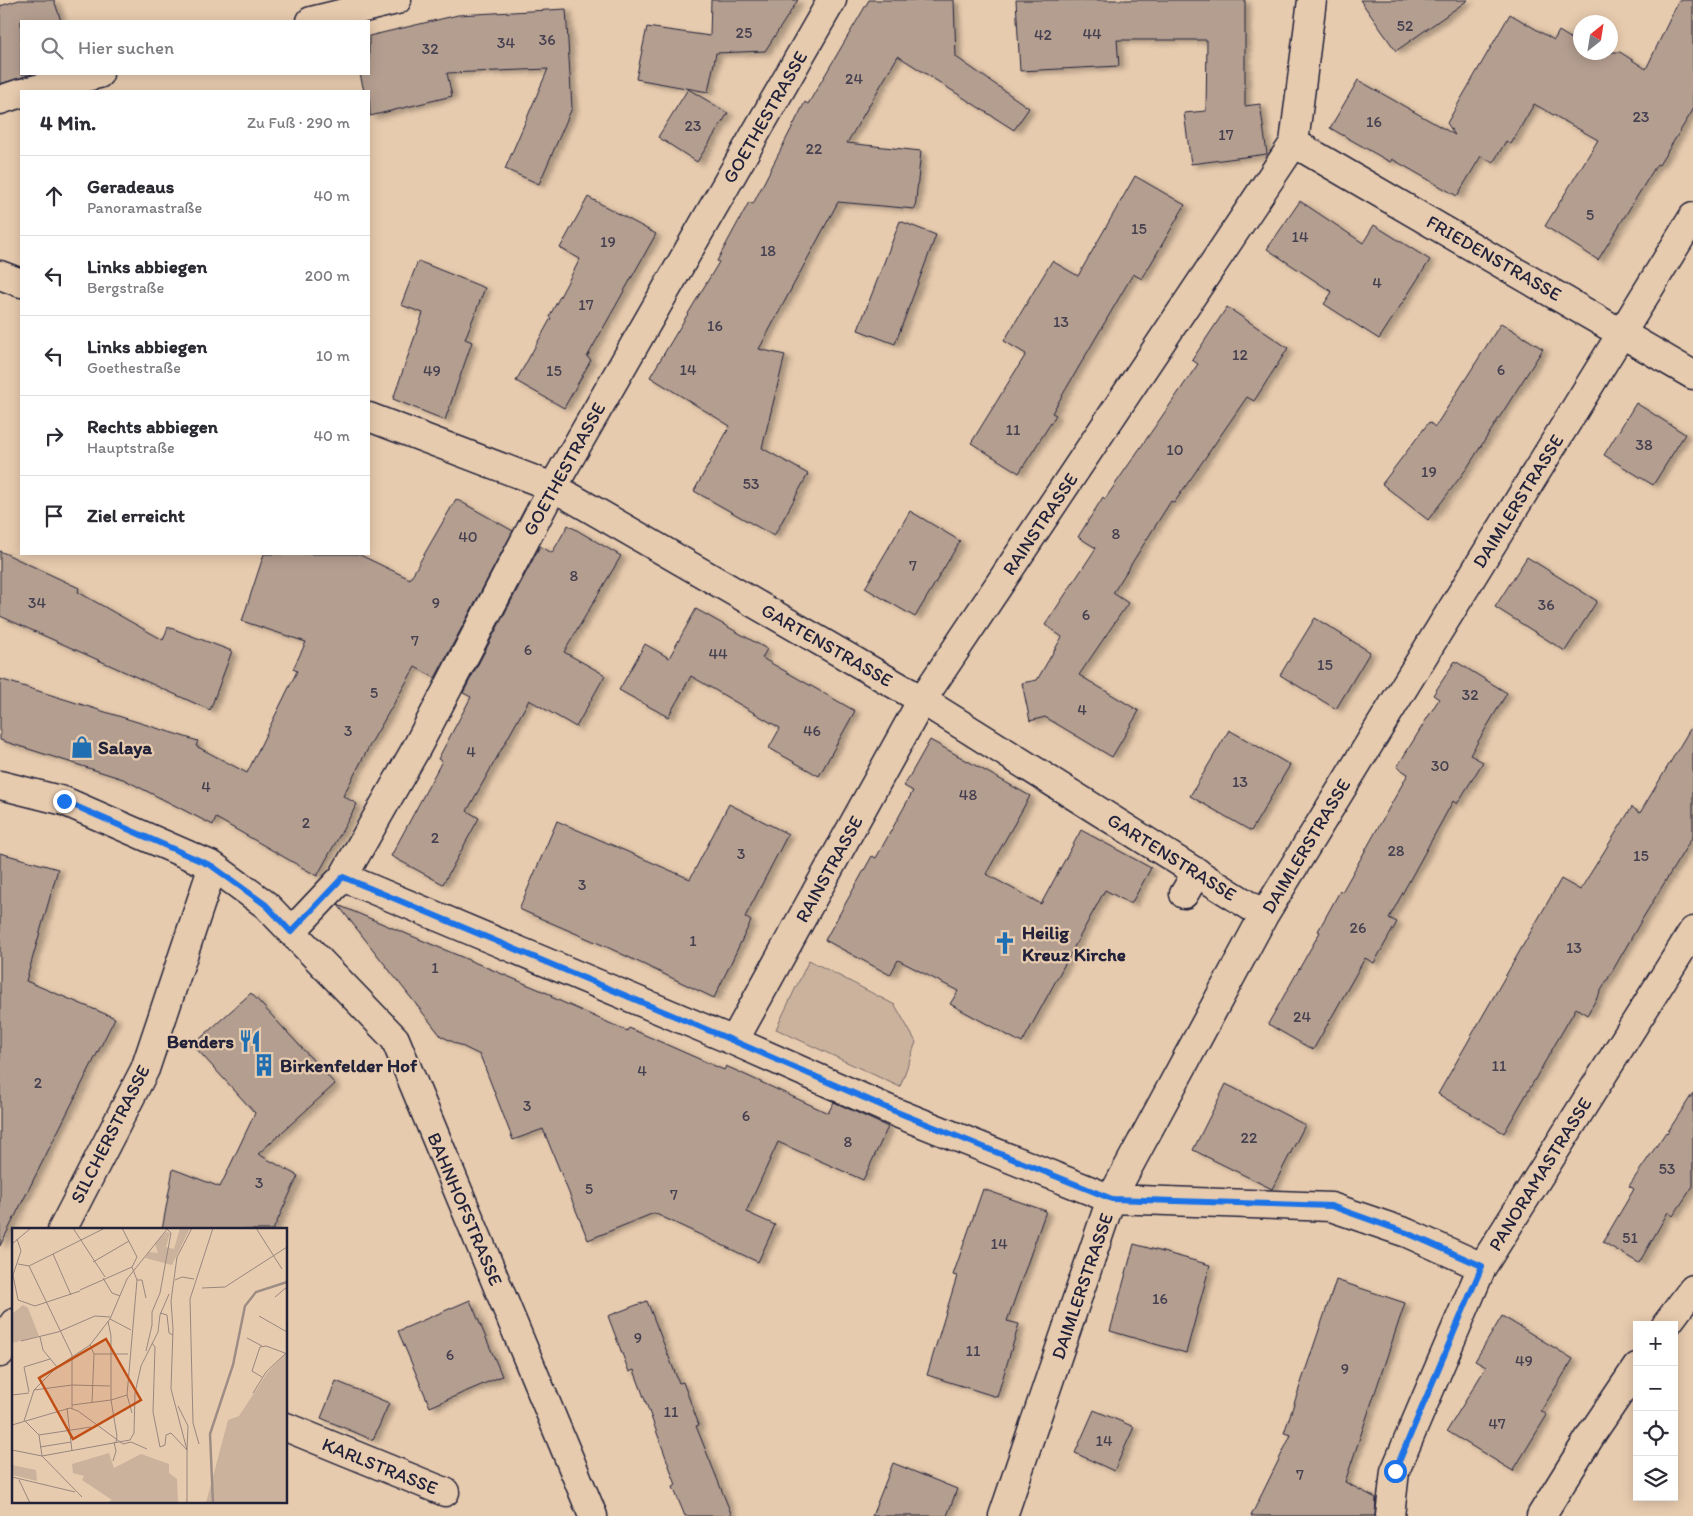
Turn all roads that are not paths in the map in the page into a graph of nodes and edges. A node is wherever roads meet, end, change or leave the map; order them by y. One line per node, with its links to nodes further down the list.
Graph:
1 (397, 0): 4 (street)
2 (832, 0): 16 (street, GOETHESTRASSE)
3 (1312, 0): 9 (street, RAINSTRASSE)
4 (315, 20)
5 (95, 75): 6 (street)
6 (32, 90)
7 (20, 93): 8 (street)
8 (0, 100)
9 (1294, 143): 13 (street, FRIEDENSTRASSE); 17 (street, RAINSTRASSE)
10 (1693, 217): 13 (street, DAIMLERSTRASSE)
11 (0, 275): 12 (street)
12 (20, 283)
13 (1621, 332): 14 (street, FRIEDENSTRASSE); 21 (street, DAIMLERSTRASSE)
14 (1693, 375)
15 (370, 416): 16 (street, GARTENSTRASSE)
16 (552, 487): 17 (street, GARTENSTRASSE); 20 (street, GOETHESTRASSE)
17 (922, 700): 21 (street, GARTENSTRASSE); 24 (street, RAINSTRASSE)
18 (0, 784): 19 (street, BAHNHOFSTRASSE)
19 (212, 866): 23 (street, BAHNHOFSTRASSE); 26 (street, SILCHERSTRASSE)
20 (343, 877): 23 (street, GOETHESTRASSE); 24 (street)
21 (1264, 915): 25 (street, DAIMLERSTRASSE)
22 (1693, 931): 27 (street, PANORAMASTRASSE)
23 (291, 932): 37 (street, BAHNHOFSTRASSE)
24 (734, 1041): 25 (street)
25 (1112, 1199): 27 (street); 38 (street, DAIMLERSTRASSE)
26 (63, 1228)
27 (1482, 1266): 39 (street, PANORAMASTRASSE)
28 (1693, 1289): 31 (street)
29 (0, 1311): 30 (street)
30 (12, 1315)
31 (1669, 1321)
32 (12, 1327): 33 (street)
33 (0, 1352)
34 (1633, 1374): 40 (street)
35 (288, 1428): 36 (street, KARLSTRASSE)
36 (446, 1492)
37 (593, 1516)
38 (1003, 1516)
39 (1390, 1516)
40 (1542, 1516)

